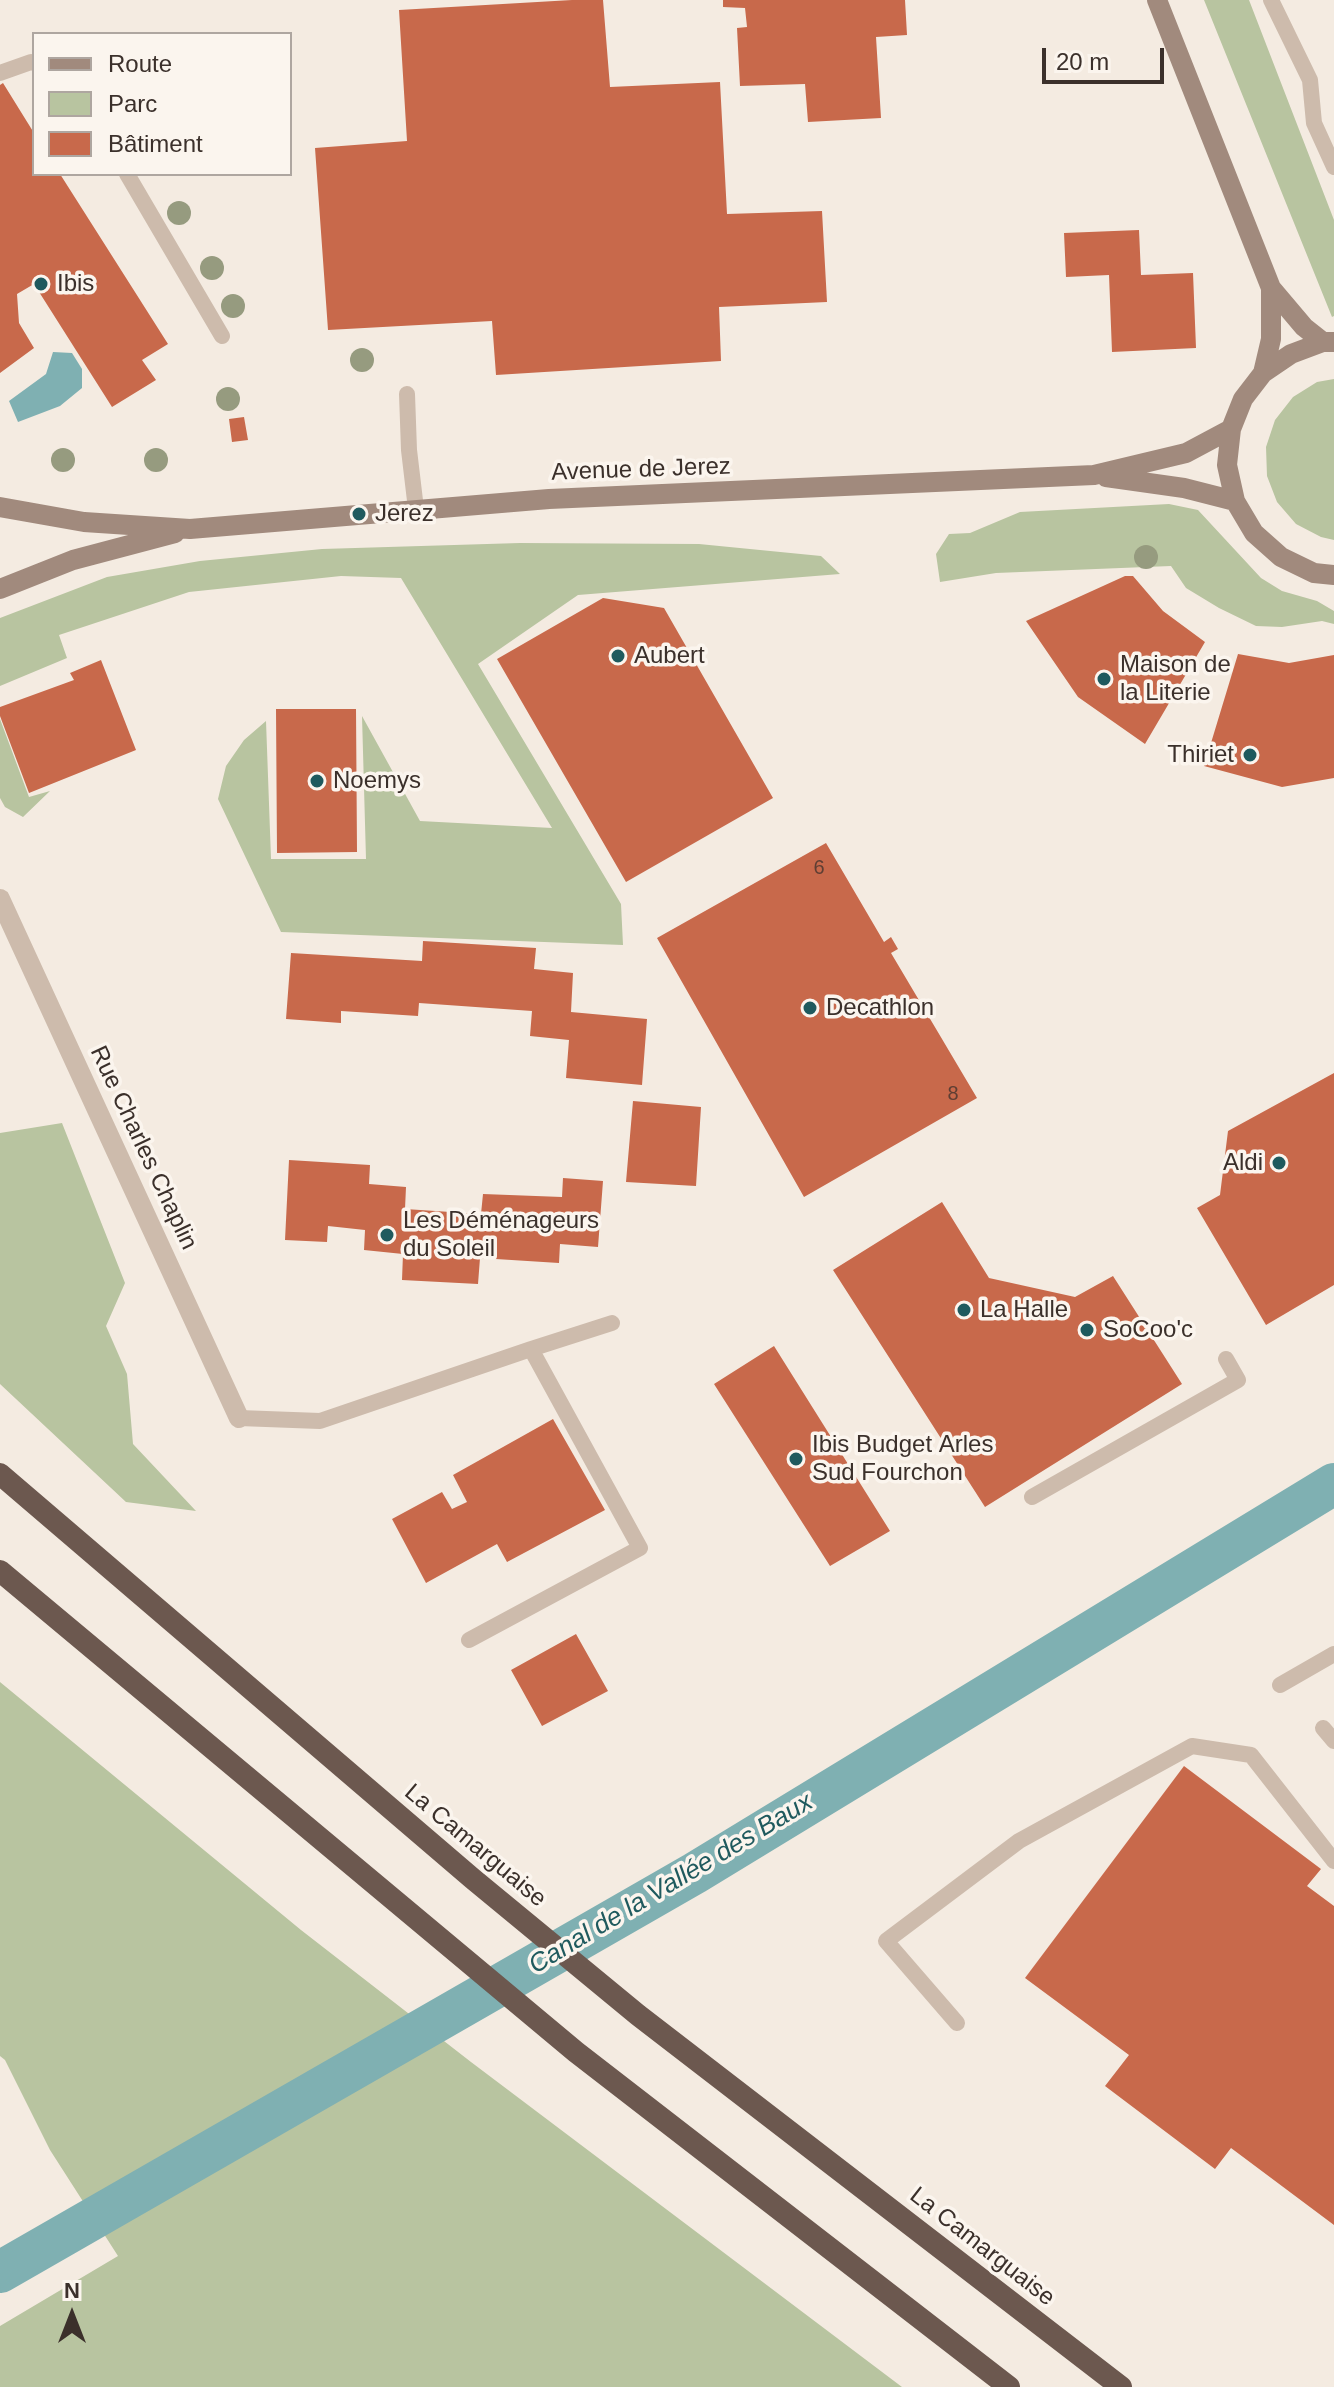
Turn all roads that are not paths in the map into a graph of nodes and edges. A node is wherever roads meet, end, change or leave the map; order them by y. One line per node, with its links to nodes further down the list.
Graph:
1 (1157, 0): 7 (main road)
2 (1271, 0): 5 (lane)
3 (32, 62): 4 (lane)
4 (0, 73)
5 (1334, 167)
6 (128, 176): 8 (lane)
7 (1271, 288): 9 (main road); 10 (main road)
8 (222, 336)
9 (1328, 342): 10 (main road)
10 (1263, 373): 12 (main road)
11 (407, 394): 16 (lane)
12 (1231, 429): 13 (main road, Avenue de Jerez); 14 (main road)
13 (1094, 475): 14 (main road, Avenue de Jerez); 16 (main road, Avenue de Jerez)
14 (1235, 501): 18 (main road)
15 (0, 507): 17 (main road, Avenue de Jerez)
16 (416, 509): 17 (main road, Avenue de Jerez)
17 (190, 529): 19 (main road, Avenue de Jerez)
18 (1334, 575)
19 (0, 589)
20 (0, 899): 24 (street, Rue Charles Chaplin)
21 (612, 1323): 22 (lane)
22 (531, 1349): 24 (lane); 28 (lane)
23 (1226, 1359): 26 (lane)
24 (239, 1418)
25 (0, 1474): 34 (highway, La Camarguaise)
26 (1032, 1497)
27 (0, 1571): 33 (highway)
28 (469, 1640)
29 (1334, 1654): 30 (lane)
30 (1280, 1685)
31 (1334, 1861): 32 (lane)
32 (957, 2023)
33 (1009, 2387)
34 (1121, 2387)

